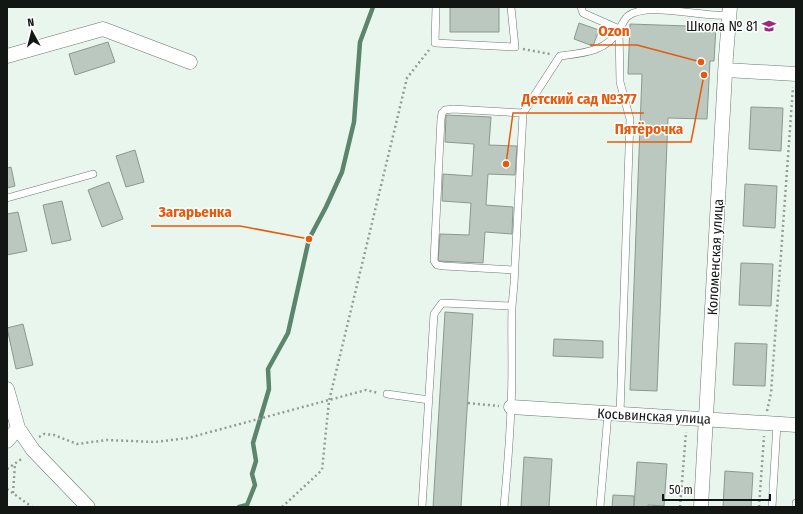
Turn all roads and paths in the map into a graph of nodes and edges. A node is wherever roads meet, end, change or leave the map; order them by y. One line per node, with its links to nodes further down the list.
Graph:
1 (436, 7): 6 (lane)
2 (511, 7): 7 (lane)
3 (581, 7): 5 (lane)
4 (730, 11): 5 (lane); 11 (street, Коломенская улица)
5 (619, 29): 9 (lane); 25 (lane)
6 (435, 43): 7 (lane); 21 (path)
7 (515, 47): 9 (path)
8 (7, 56): 10 (street)
9 (560, 56): 13 (lane)
10 (190, 62)
11 (726, 70): 12 (street); 27 (street, Коломенская улица)
12 (795, 74): 28 (path)
13 (523, 113): 16 (lane); 16 (lane)
14 (93, 174): 15 (lane)
15 (7, 198)
16 (514, 270): 17 (lane)
17 (512, 306): 22 (lane); 24 (lane)
18 (7, 389): 30 (street)
19 (366, 390): 21 (path)
20 (387, 394): 22 (lane)
21 (329, 400): 31 (path); 41 (path)
22 (429, 400): 42 (lane)
23 (468, 403): 24 (path)
24 (511, 407): 25 (street, Косьвинская улица); 43 (lane)
25 (614, 414): 26 (street, Косьвинская улица); 44 (lane)
26 (688, 418): 27 (street, Косьвинская улица); 45 (path)
27 (706, 419): 28 (street, Косьвинская улица); 46 (street, Коломенская улица)
28 (771, 423): 29 (street, Косьвинская улица); 47 (path); 48 (lane)
29 (796, 425)
30 (18, 428): 32 (street); 40 (street)
31 (36, 439)
32 (7, 441)
33 (27, 455): 34 (path)
34 (15, 464): 35 (path); 37 (path)
35 (7, 469)
36 (7, 489): 37 (path)
37 (13, 494): 39 (path)
38 (796, 503): 49 (lane)
39 (32, 507)
40 (88, 507)
41 (282, 507)
42 (422, 507)
43 (504, 507)
44 (600, 507)
45 (680, 507)
46 (701, 507)
47 (759, 507)
48 (772, 507)
49 (796, 507)

